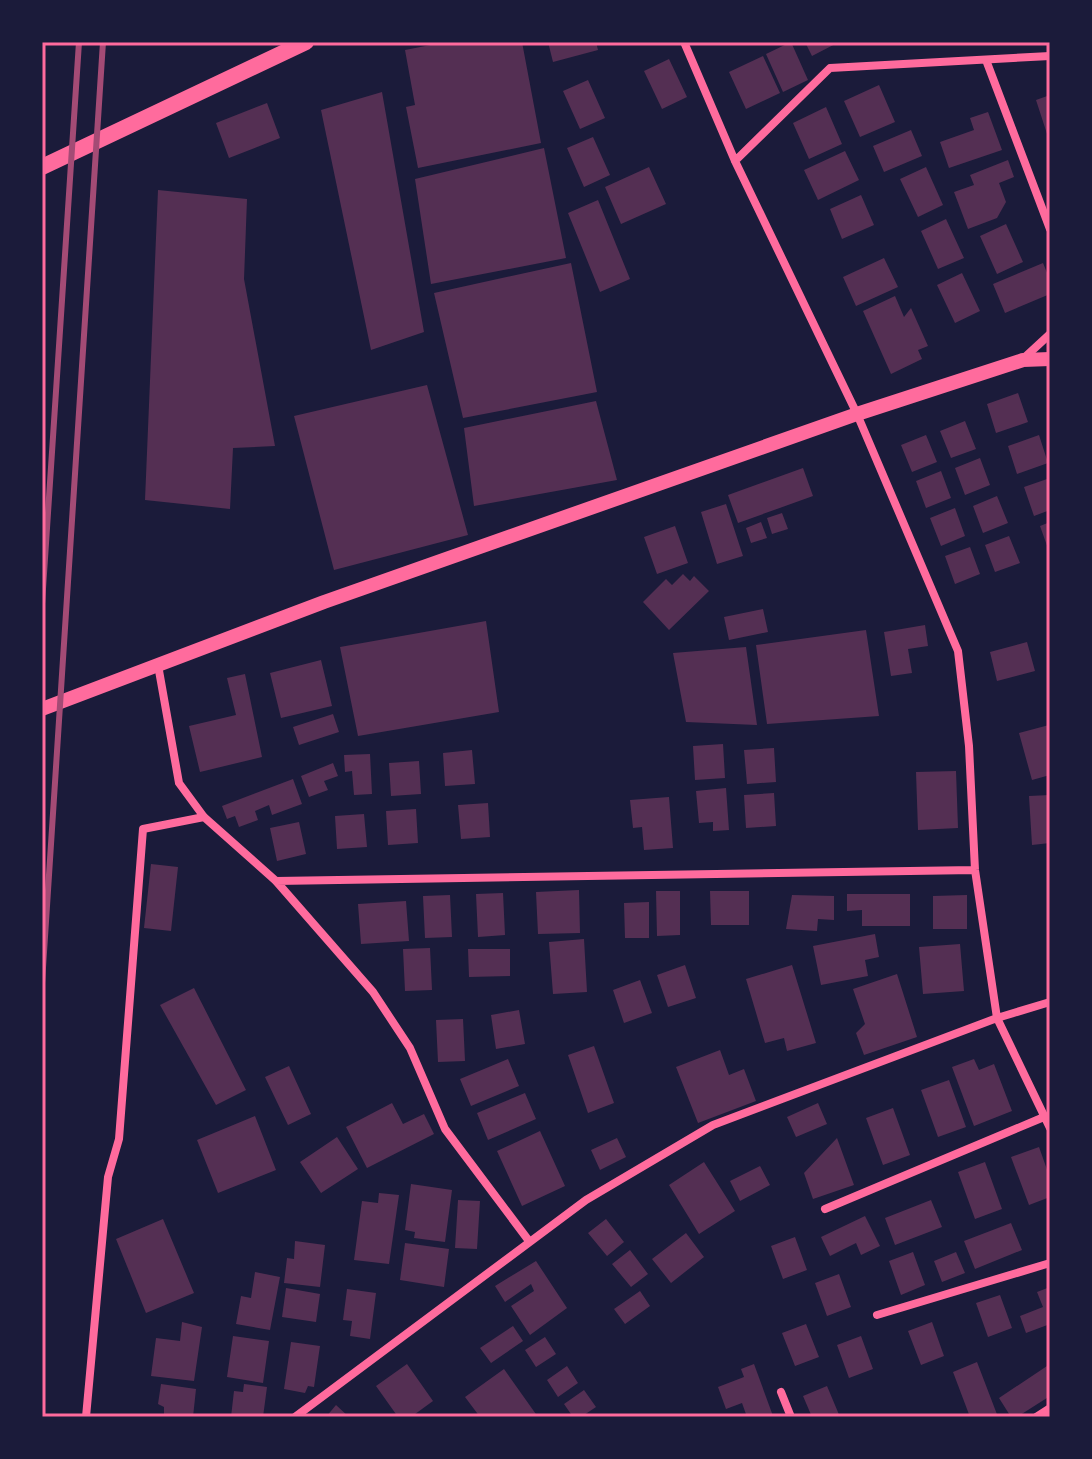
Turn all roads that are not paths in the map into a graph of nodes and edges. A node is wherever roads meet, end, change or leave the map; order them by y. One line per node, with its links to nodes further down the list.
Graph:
1 (306, 42): 6 (main road)
2 (684, 42): 5 (street)
3 (1050, 56): 4 (street)
4 (986, 60): 5 (street); 7 (street)
5 (735, 161): 11 (street)
6 (42, 167)
7 (1050, 229)
8 (1050, 334): 10 (street)
9 (1050, 359): 10 (street)
10 (1023, 360): 11 (street)
11 (857, 414): 12 (street); 15 (street)
12 (158, 665): 13 (street); 14 (street)
13 (42, 709)
14 (204, 817): 16 (street); 27 (street)
15 (975, 870): 16 (street); 18 (street)
16 (276, 881): 22 (street)
17 (1050, 1002): 18 (street)
18 (997, 1018): 19 (street); 22 (street)
19 (1044, 1117): 20 (street); 21 (street)
20 (1050, 1128)
21 (825, 1209)
22 (529, 1241): 28 (street)
23 (1050, 1263): 24 (street)
24 (877, 1315)
25 (781, 1392): 29 (street)
26 (1050, 1408): 30 (street)
27 (86, 1417)
28 (295, 1417)
29 (791, 1417)
30 (1036, 1417)

